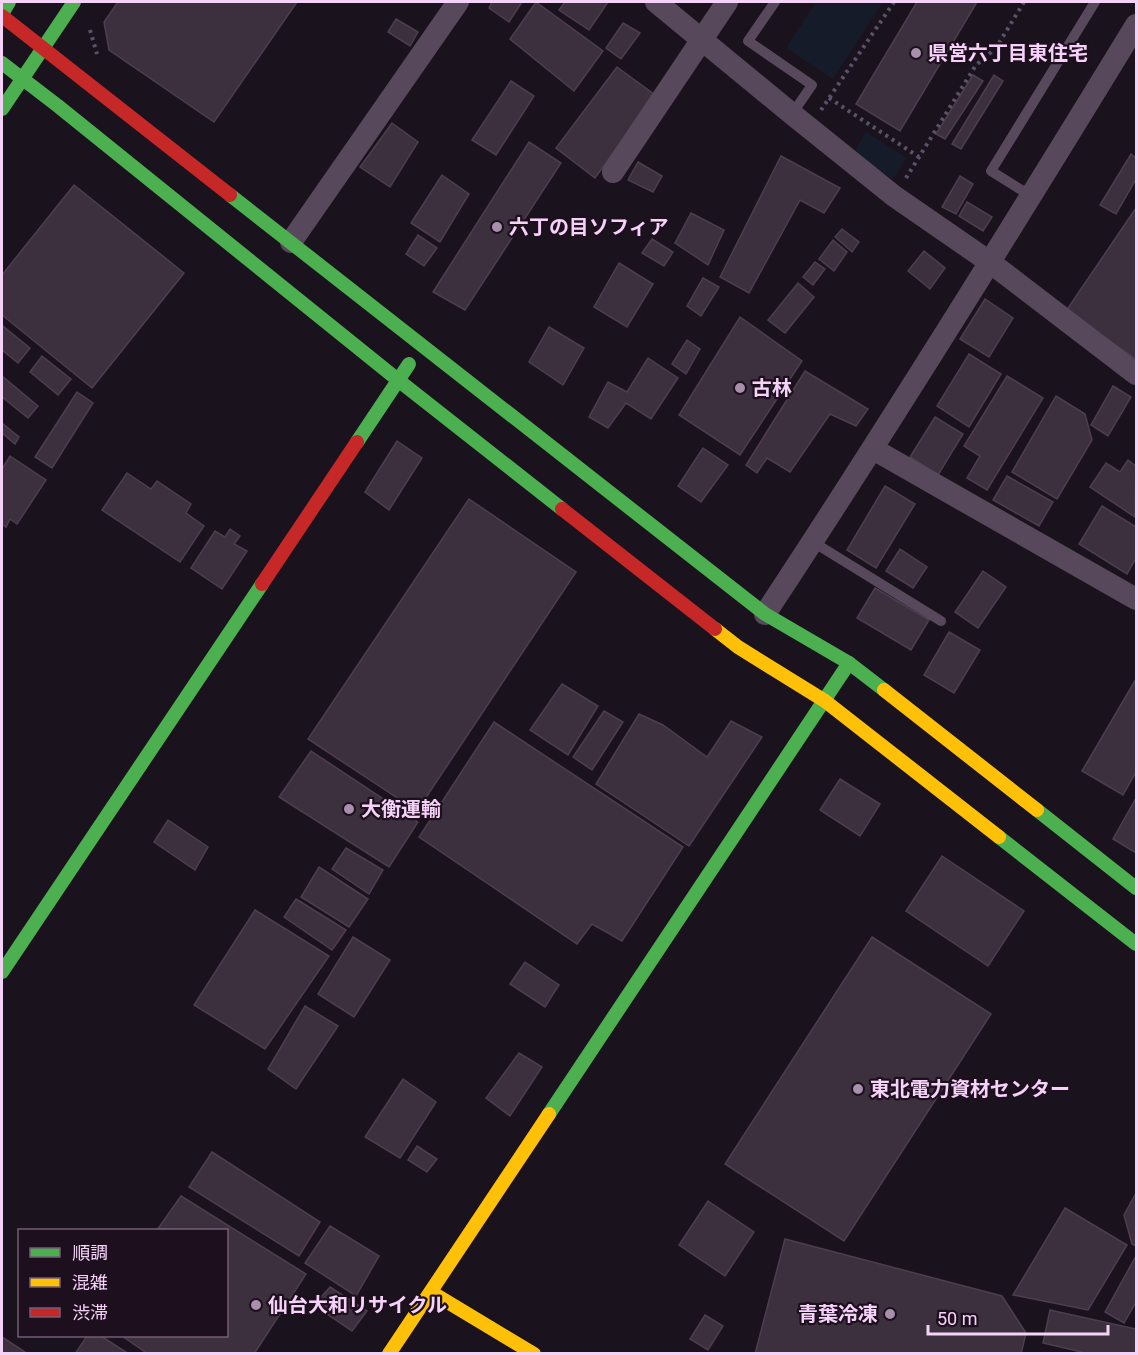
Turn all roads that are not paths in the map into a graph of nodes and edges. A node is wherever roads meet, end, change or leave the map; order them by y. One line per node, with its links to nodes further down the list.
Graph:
1 (9, 2): 8 (street)
2 (74, 2): 11 (street)
3 (458, 2): 18 (street)
4 (656, 2): 10 (street)
5 (727, 2): 10 (street)
6 (775, 2): 15 (lane)
7 (1095, 2): 17 (lane)
8 (2, 15): 11 (street)
9 (1137, 25): 17 (street)
10 (702, 39): 15 (street); 16 (street)
11 (42, 48): 13 (street); 18 (street)
12 (2, 63): 13 (street)
13 (21, 78): 14 (street); 22 (street)
14 (2, 109)
15 (800, 121): 19 (street)
16 (613, 172)
17 (1031, 196): 19 (street)
18 (291, 242): 20 (street)
19 (990, 263): 21 (street); 23 (street)
20 (422, 346): 22 (street); 26 (street)
21 (1137, 374)
22 (398, 380): 29 (street); 32 (street)
23 (873, 449): 24 (street); 25 (street)
24 (813, 542): 26 (street); 27 (lane)
25 (1137, 599)
26 (765, 614): 28 (street)
27 (941, 621)
28 (849, 663): 29 (street); 30 (street)
29 (825, 701): 31 (street); 33 (street)
30 (1137, 888)
31 (1137, 944)
32 (2, 972)
33 (431, 1292): 34 (street); 35 (street)
34 (389, 1353)
35 (534, 1353)

